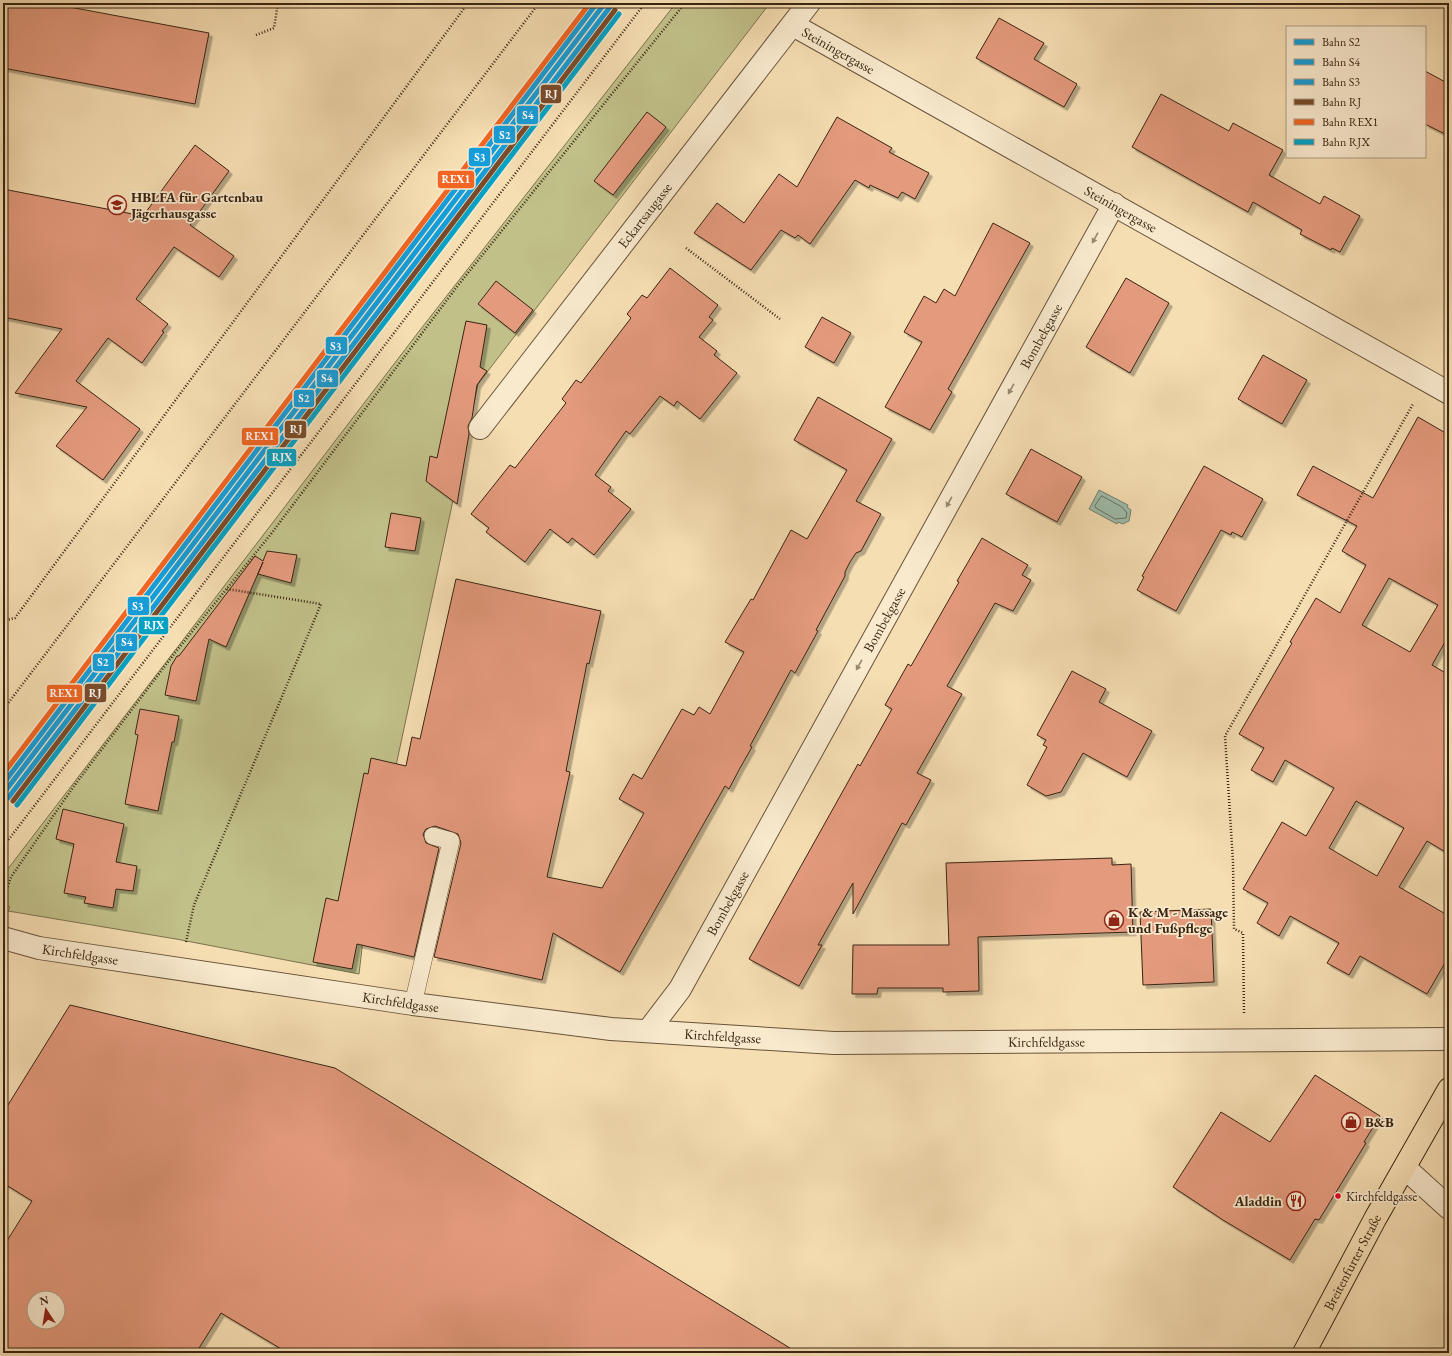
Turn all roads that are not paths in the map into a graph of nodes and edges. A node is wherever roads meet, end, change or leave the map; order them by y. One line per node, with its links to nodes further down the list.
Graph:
1 (809, 3): 2 (street, Eckartsaugasse)
2 (793, 25): 3 (street, Steiningergasse); 5 (street, Eckartsaugasse)
3 (1114, 204): 4 (street, Steiningergasse); 9 (street, Bombekgasse, one-way to 9)
4 (1449, 393)
5 (480, 428)
6 (433, 836): 8 (lane)
7 (3, 938): 8 (street, Kirchfeldgasse)
8 (413, 1004): 9 (street, Kirchfeldgasse)
9 (648, 1031): 10 (street, Kirchfeldgasse)
10 (1449, 1039)
11 (1449, 1089): 12 (main road, Breitenfurter Straße)
12 (1405, 1168): 13 (street); 14 (main road, Breitenfurter Straße)
13 (1449, 1208)
14 (1304, 1353)

